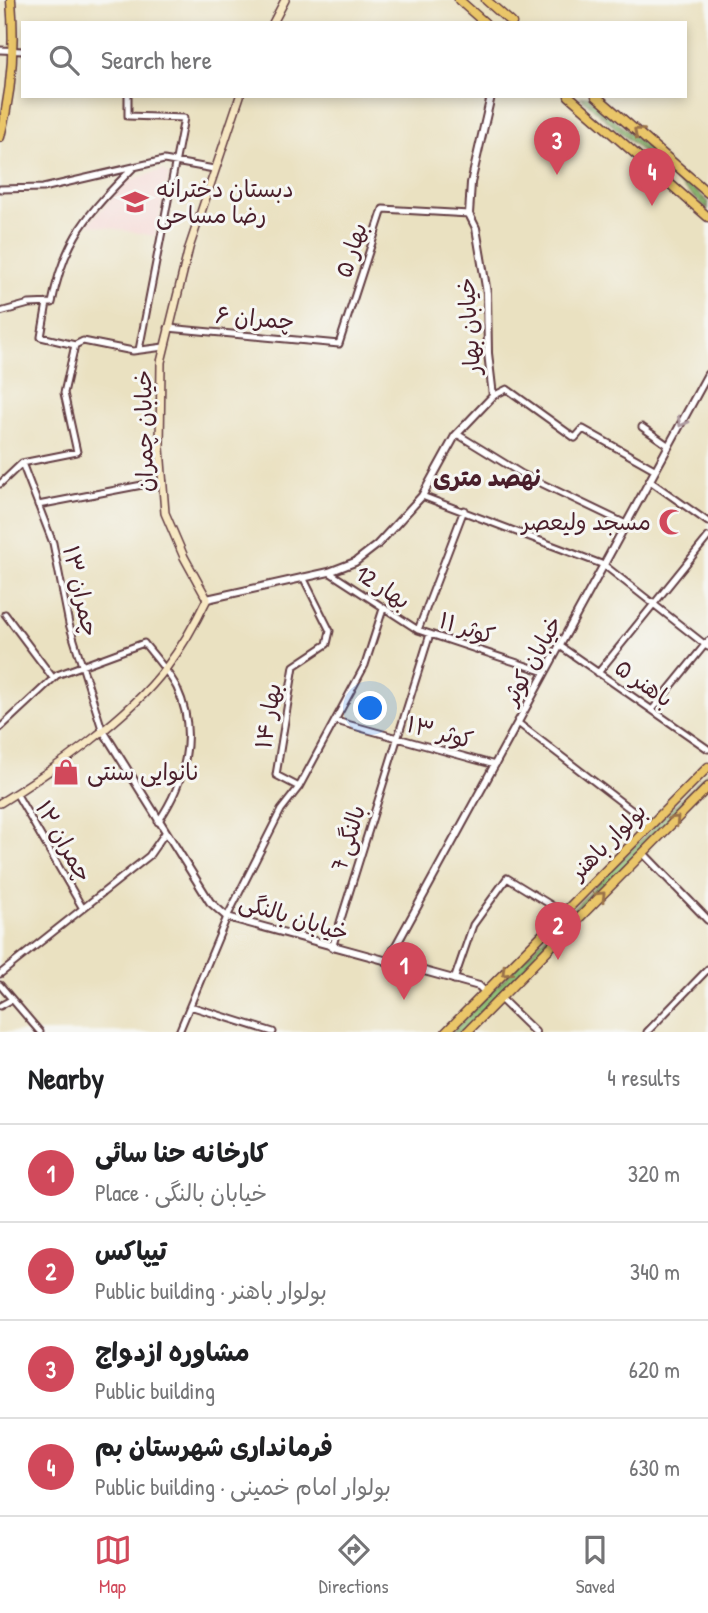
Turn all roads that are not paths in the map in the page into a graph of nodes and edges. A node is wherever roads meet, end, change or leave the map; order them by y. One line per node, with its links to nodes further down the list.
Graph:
1 (11, 0): 9 (main road)
2 (285, 0): 5 (main road)
3 (459, 0): 6 (main road)
4 (486, 0): 7 (main road)
5 (274, 21)
6 (483, 21)
7 (510, 21)
8 (0, 50): 9 (street)
9 (18, 51): 15 (main road)
10 (128, 98): 16 (street)
11 (239, 98): 18 (main road, خیابان چمران)
12 (491, 98): 21 (street, خیابان بهار)
13 (571, 98): 22 (main road)
14 (598, 98): 20 (main road, one-way to 14)
15 (0, 137)
16 (176, 163): 17 (street); 18 (street); 29 (street)
17 (133, 167): 19 (street); 23 (street)
18 (214, 169): 25 (main road, خیابان چمران)
19 (0, 190)
20 (708, 193)
21 (469, 214): 26 (street, بهار ۵); 31 (street, خیابان بهار)
22 (708, 217)
23 (49, 303): 24 (street); 27 (street)
24 (0, 312)
25 (167, 328): 26 (street, چمران ۶); 28 (main road, خیابان چمران)
26 (339, 344)
27 (75, 345): 29 (street); 35 (street)
28 (164, 347): 29 (street); 37 (main road, خیابان چمران)
29 (139, 350)
30 (708, 374): 34 (street, خیابان کوثر, one-way to 34)
31 (493, 396): 33 (street, خیابان بهار); 36 (street)
32 (642, 427): 34 (street)
33 (457, 434): 40 (street, خیابان بهار); 44 (street)
34 (669, 446): 36 (street, خیابان کوثر)
35 (22, 463): 39 (street); 41 (street, چمران ۱۳)
36 (656, 470): 38 (street, خیابان کوثر)
37 (163, 481): 41 (street); 49 (main road, خیابان چمران)
38 (650, 481): 43 (street); 44 (street, خیابان کوثر)
39 (0, 484)
40 (422, 496): 42 (street); 47 (street, خیابان بهار)
41 (38, 505): 57 (street, چمران ۱۳)
42 (464, 510): 46 (street); 53 (street)
43 (708, 522)
44 (626, 524): 46 (street, خیابان کوثر)
45 (708, 537): 50 (street)
46 (604, 565): 50 (street); 56 (street, خیابان کوثر)
47 (329, 572): 48 (street, خیابان بهار); 51 (street, بهار 12)
48 (303, 577): 49 (street, خیابان بهار); 71 (street, بهار ۱۴)
49 (207, 599): 58 (main road)
50 (653, 604): 55 (street); 60 (street)
51 (383, 609): 53 (street, بهار 12); 63 (street)
52 (5, 614): 61 (street)
53 (418, 630): 54 (street, کوثر ۱۱)
54 (429, 634): 59 (street, کوثر ۱۱); 67 (street, بالنگی 7)
55 (707, 644): 62 (street)
56 (560, 646): 59 (street, خیابان کوثر); 60 (street, باهنر ۵)
57 (82, 666): 58 (street); 61 (street); 66 (street, چمران ۱۳)
58 (164, 671): 66 (main road); 75 (street)
59 (545, 672): 64 (street, خیابان کوثر)
60 (598, 673): 62 (street, باهنر ۵)
61 (53, 678): 65 (street)
62 (652, 710): 68 (street, باهنر ۵)
63 (336, 721): 67 (street, کوثر ۱۳); 71 (street)
64 (517, 723): 69 (street, خیابان کوثر); 76 (street)
65 (0, 728)
66 (102, 729): 73 (main road); 75 (street, خیابان بالنگی)
67 (397, 739): 69 (street, کوثر ۱۳); 83 (street, بالنگی 7)
68 (708, 750)
69 (495, 765): 84 (street, خیابان کوثر)
70 (708, 766): 76 (main road, بولوار باهنر)
71 (299, 787): 81 (street)
72 (708, 787): 78 (main road, بولوار باهنر, one-way to 72)
73 (16, 793): 74 (main road); 79 (street, چمران ۱۲)
74 (0, 803)
75 (158, 822): 77 (street, خیابان بالنگی)
76 (651, 825): 80 (main road, بولوار باهنر)
77 (165, 834): 79 (street); 81 (street, خیابان بالنگی)
78 (643, 853): 82 (street); 90 (main road, بولوار باهنر, one-way to 78)
79 (82, 907): 86 (street)
80 (564, 913): 87 (street); 89 (main road, بولوار باهنر, one-way to 89)
81 (227, 917): 83 (street, خیابان بالنگی); 93 (street)
82 (708, 920)
83 (332, 948): 84 (street, خیابان بالنگی)
84 (387, 962): 87 (street, خیابان بالنگی)
85 (708, 969): 100 (street)
86 (0, 974)
87 (454, 980): 89 (street, خیابان بالنگی)
88 (0, 985): 91 (street)
89 (486, 993): 97 (main road, بولوار باهنر)
90 (500, 998): 98 (main road, بولوار باهنر); 99 (street)
91 (11, 1000): 92 (street); 94 (street)
92 (0, 1006)
93 (190, 1006): 95 (street); 96 (street)
94 (40, 1032)
95 (179, 1032)
96 (273, 1032)
97 (446, 1032)
98 (467, 1032)
99 (535, 1032)
100 (647, 1032)

